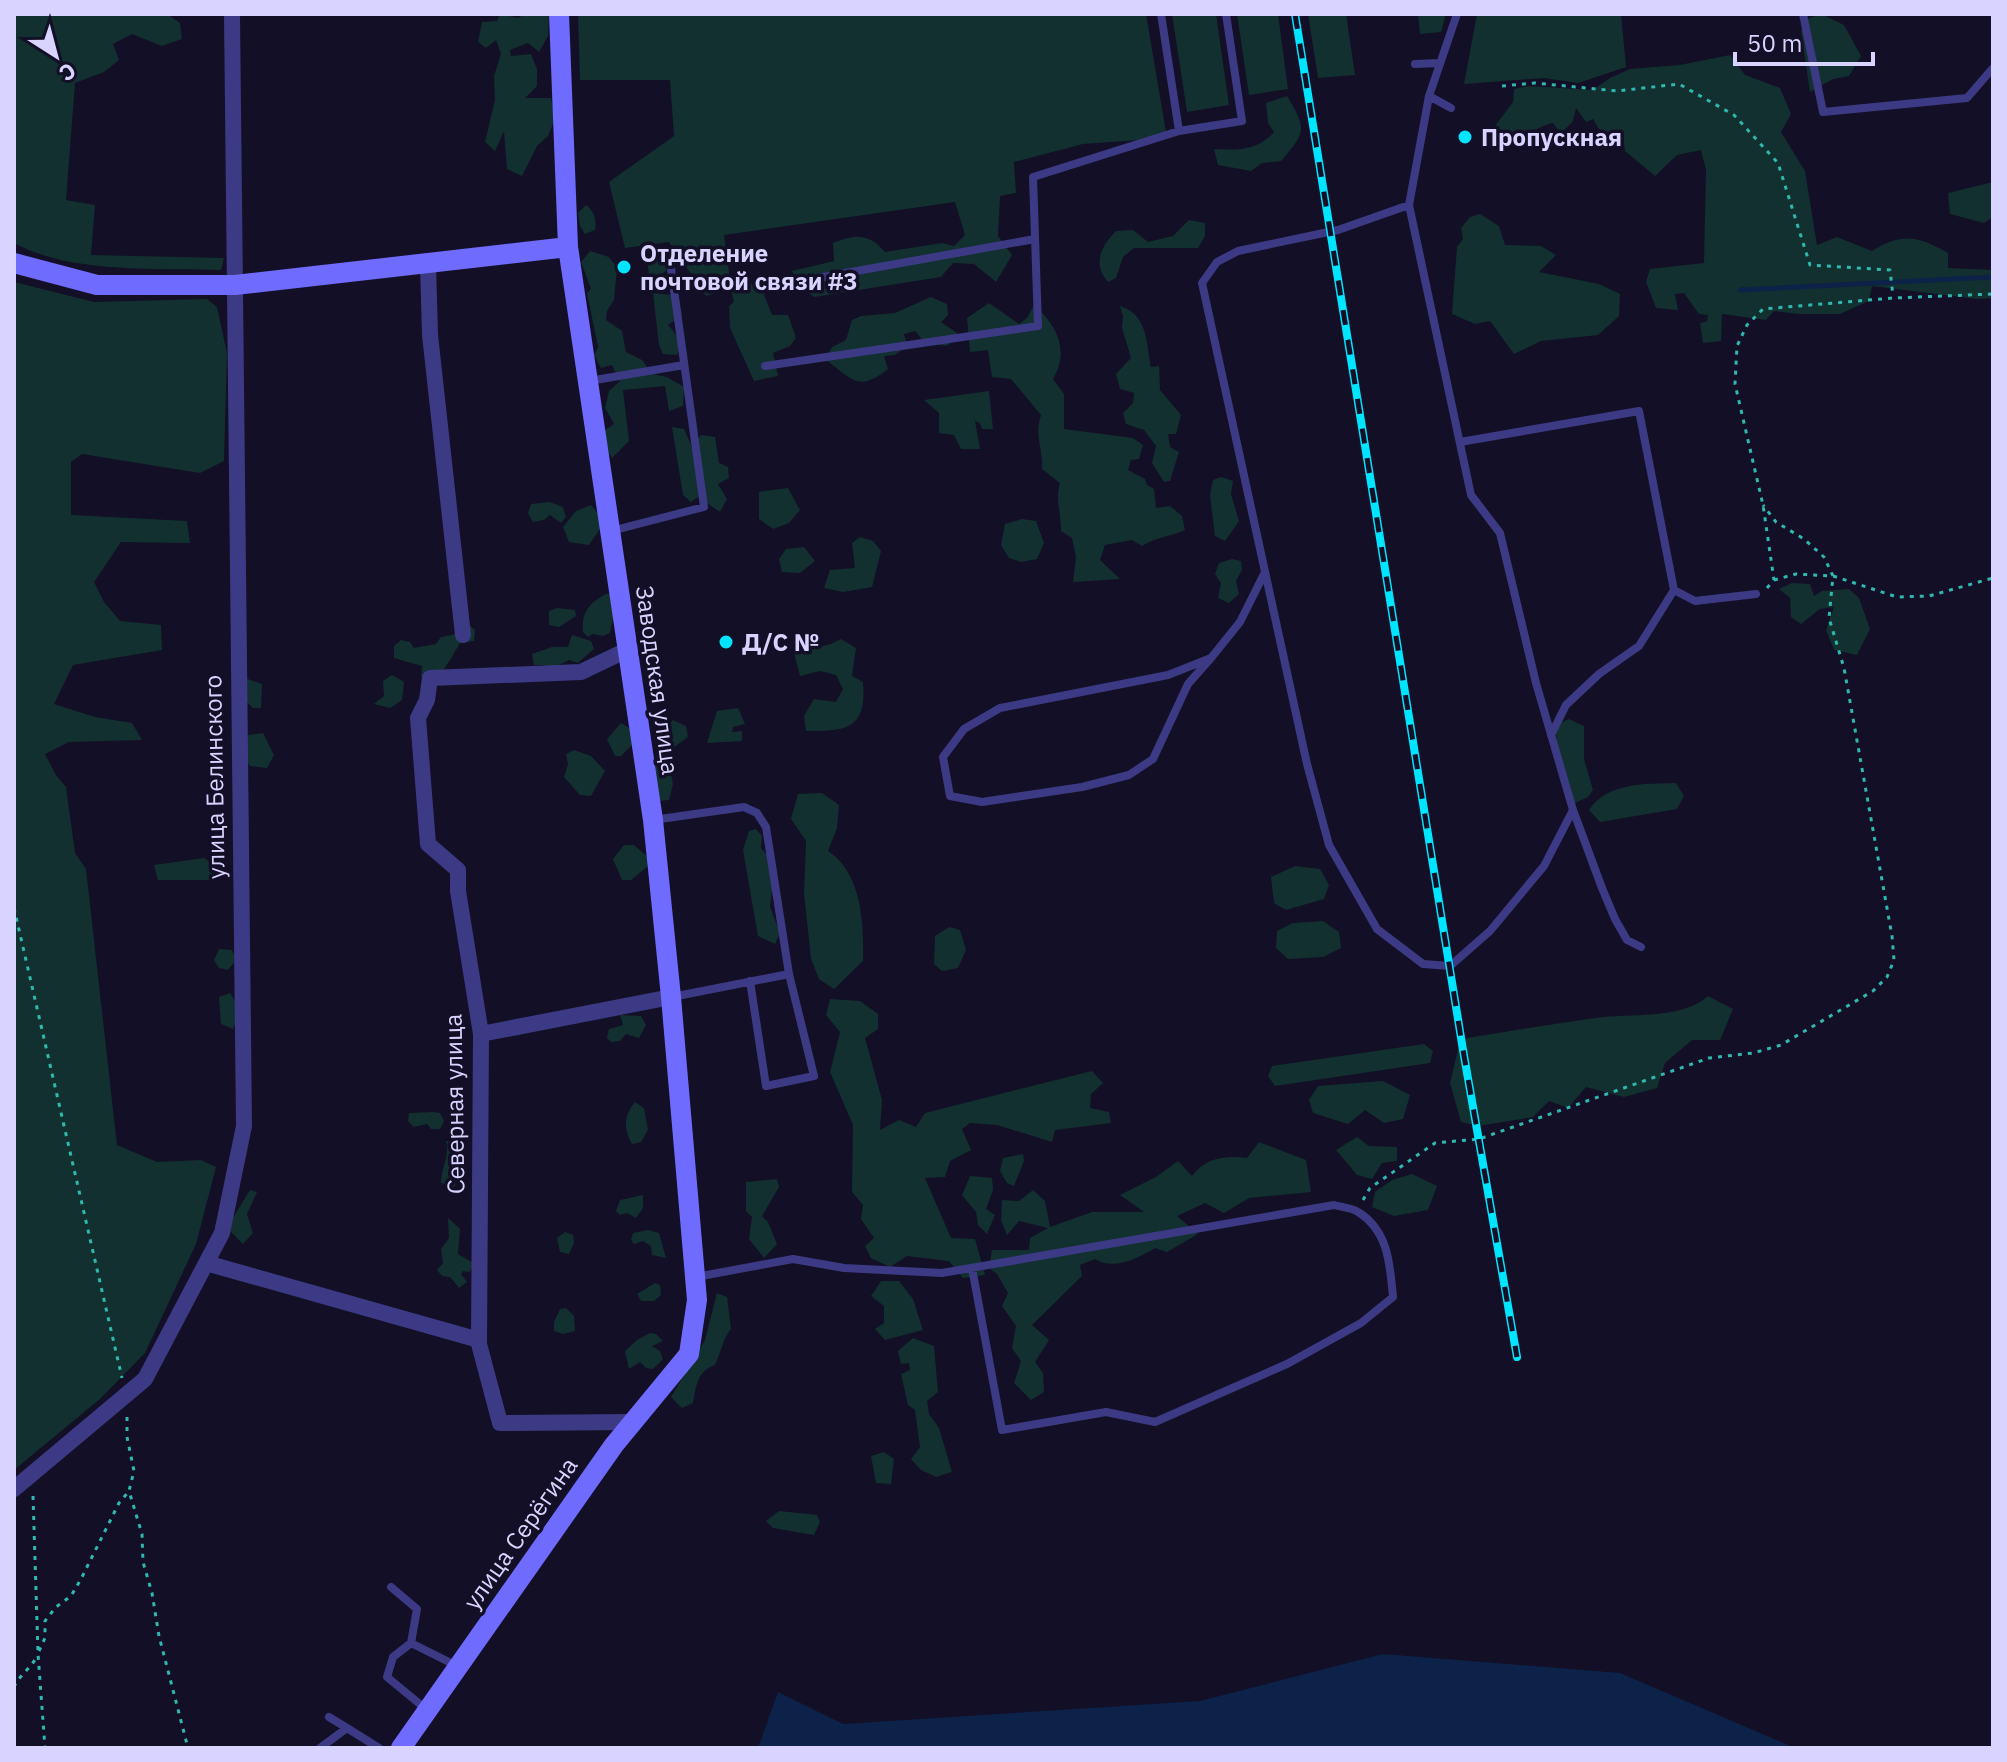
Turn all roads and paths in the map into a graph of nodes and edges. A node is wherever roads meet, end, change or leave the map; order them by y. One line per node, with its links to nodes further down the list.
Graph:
1 (232, 14): 20 (street, улица Белинского)
2 (559, 14): 16 (street, Заводская улица)
3 (1161, 14): 13 (lane)
4 (1226, 14): 13 (lane)
5 (1457, 14): 7 (lane)
6 (1803, 14): 9 (lane)
7 (1440, 63): 8 (lane); 11 (lane)
8 (1415, 64)
9 (1993, 68)
10 (1502, 86): 23 (path)
11 (1429, 96): 12 (lane); 14 (lane)
12 (1451, 108)
13 (1179, 131): 15 (lane)
14 (1409, 205): 27 (lane); 30 (lane)
15 (1035, 239): 21 (lane); 25 (lane)
16 (568, 247): 19 (street); 26 (street, Заводская улица)
17 (670, 261): 24 (lane)
18 (14, 263): 20 (street)
19 (428, 264): 20 (street); 36 (street)
20 (235, 285): 49 (street, улица Белинского)
21 (773, 286)
22 (1993, 294): 23 (path)
23 (1893, 298): 28 (path)
24 (684, 365): 26 (lane); 29 (lane)
25 (765, 366)
26 (588, 381): 29 (street, Заводская улица)
27 (1460, 442): 34 (lane); 39 (lane)
28 (1763, 505): 31 (path); 33 (path)
29 (610, 531): 37 (street, Заводская улица)
30 (1265, 573): 38 (lane); 40 (lane)
31 (1833, 576): 32 (path); 33 (path); 48 (path)
32 (1993, 578)
33 (1774, 580): 35 (path)
34 (1674, 590): 35 (lane); 39 (lane)
35 (1756, 594)
36 (463, 635)
37 (627, 650): 41 (street, Заводская улица); 47 (street, Северная улица)
38 (1211, 658): 38 (lane)
39 (1551, 735): 40 (lane)
40 (1573, 810): 43 (lane)
41 (653, 820): 44 (lane); 46 (street, Заводская улица)
42 (14, 908): 54 (path)
43 (1641, 947)
44 (789, 974): 45 (lane); 45 (lane)
45 (750, 981): 46 (lane)
46 (671, 997): 47 (street); 51 (street, Заводская улица)
47 (481, 1034): 52 (street, Северная улица)
48 (1358, 1211): 50 (lane); 50 (lane)
49 (206, 1263): 52 (street); 54 (street, улица Белинского)
50 (972, 1268): 51 (lane)
51 (695, 1277): 53 (street, Заводская улица)
52 (479, 1340): 55 (street, Северная улица)
53 (689, 1354): 55 (street, улица Серёгина)
54 (127, 1396): 56 (street, улица Белинского); 58 (path)
55 (633, 1422): 62 (street, улица Серёгина)
56 (33, 1473): 57 (street, улица Белинского); 61 (path)
57 (14, 1489)
58 (129, 1491): 61 (path); 68 (path)
59 (391, 1587): 60 (lane)
60 (411, 1643): 62 (lane); 64 (lane)
61 (38, 1654): 63 (path); 67 (path)
62 (458, 1667): 64 (street, улица Серёгина)
63 (14, 1687)
64 (427, 1711): 71 (street, улица Серёгина)
65 (329, 1717): 66 (lane)
66 (347, 1728): 69 (lane); 70 (lane)
67 (45, 1748)
68 (188, 1748)
69 (320, 1748)
70 (379, 1748)
71 (401, 1748)

